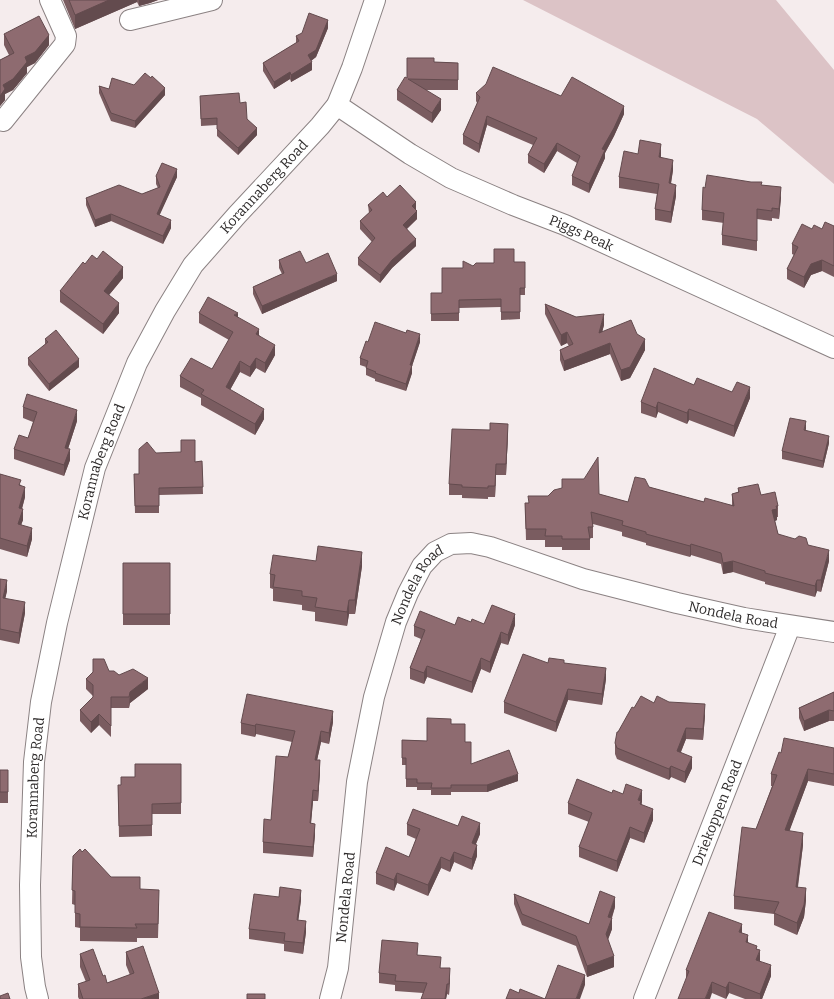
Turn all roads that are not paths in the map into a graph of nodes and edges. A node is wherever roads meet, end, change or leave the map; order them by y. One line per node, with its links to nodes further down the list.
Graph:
1 (50, 0): 6 (street)
2 (212, 0): 4 (street)
3 (375, 0): 5 (street, Korannaberg Road)
4 (130, 20)
5 (337, 105): 7 (street, Piggs Peak); 10 (street, Korannaberg Road)
6 (3, 121)
7 (834, 348)
8 (790, 626): 9 (street, Nondela Road); 11 (street, Nondela Road); 12 (street, Driekoppen Road)
9 (834, 632)
10 (38, 999)
11 (330, 999)
12 (644, 999)

